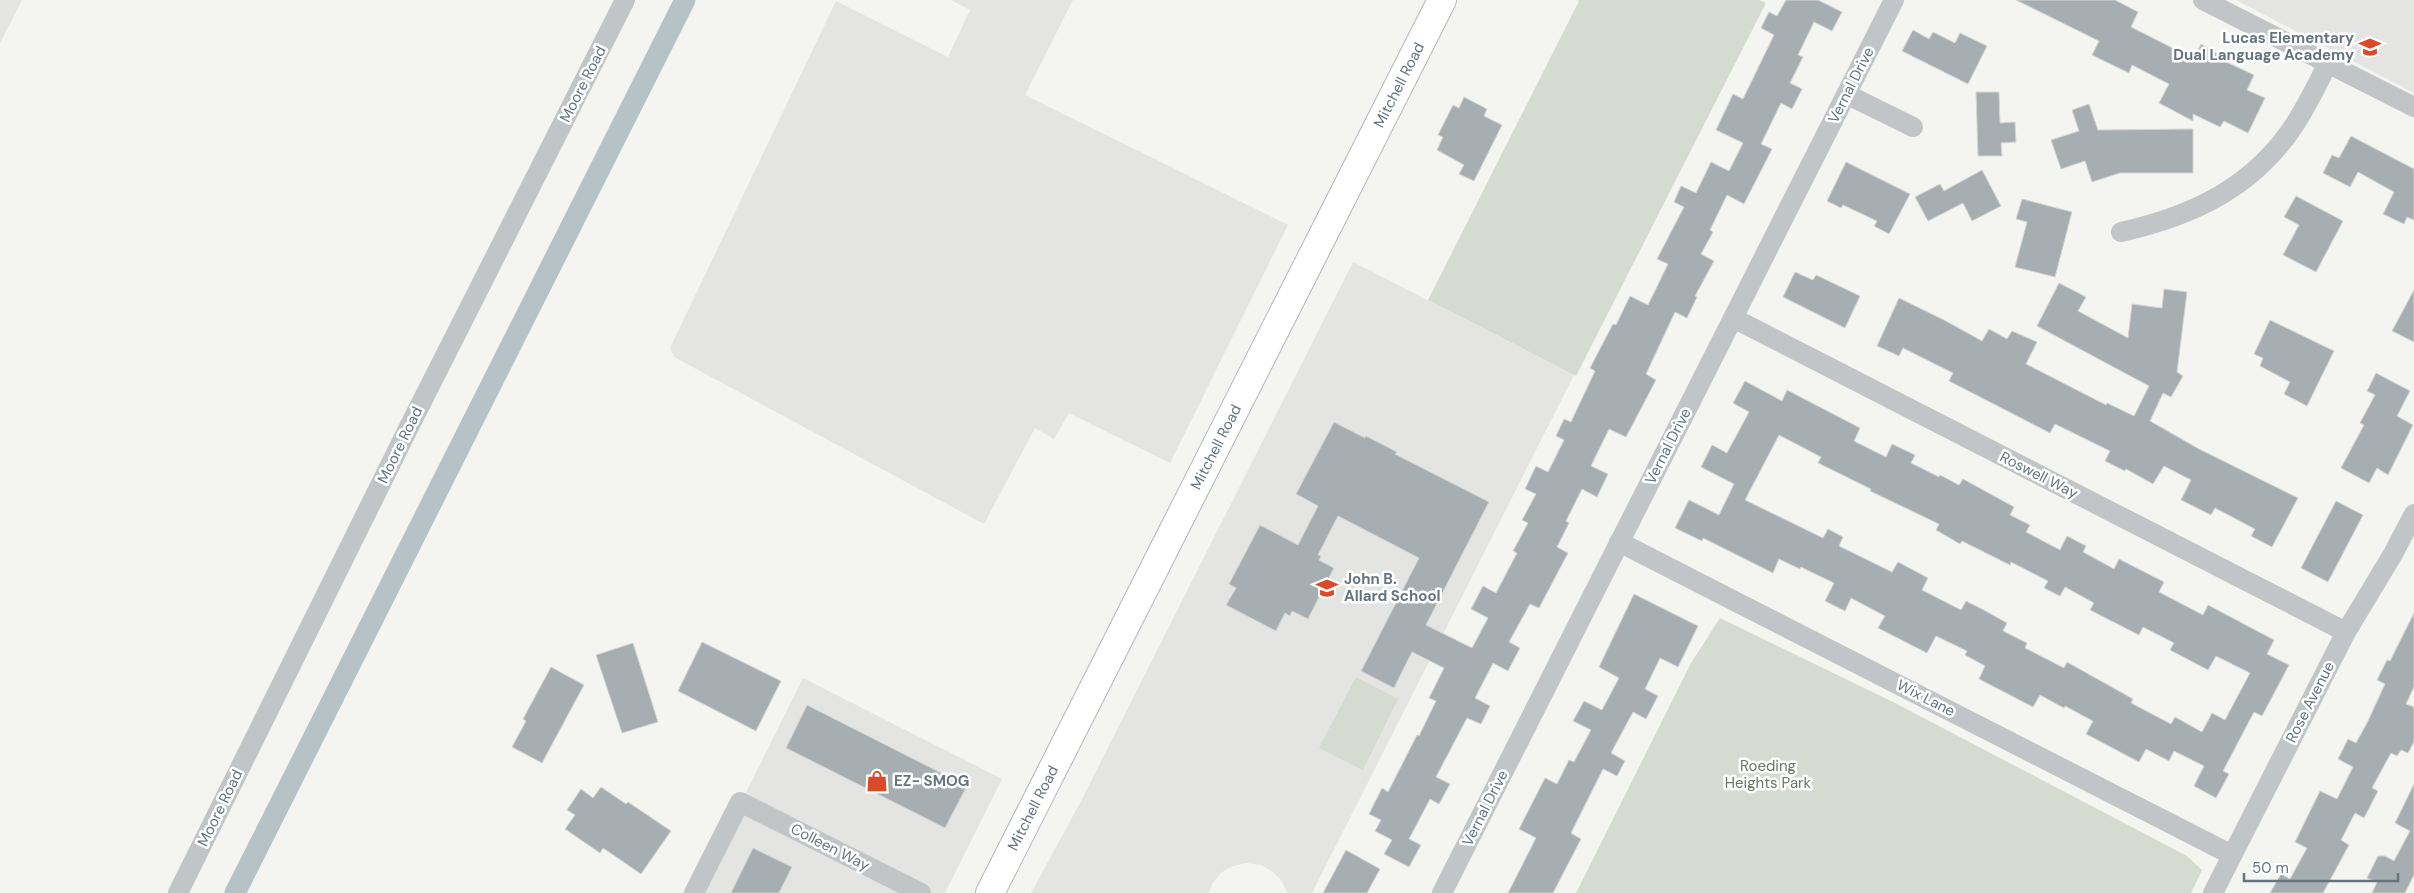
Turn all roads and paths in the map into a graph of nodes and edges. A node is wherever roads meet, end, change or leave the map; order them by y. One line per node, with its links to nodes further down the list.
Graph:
1 (626, 0): 15 (street, Moore Road)
2 (1442, 0): 18 (street, Mitchell Road)
3 (1894, 0): 6 (street, Vernal Drive)
4 (2203, 0): 5 (street)
5 (2328, 63): 7 (street); 9 (street)
6 (1846, 94): 8 (street); 10 (street, Vernal Drive)
7 (2414, 107)
8 (1913, 128)
9 (2122, 232)
10 (1733, 318): 12 (street, Vernal Drive); 13 (street, Roswell Way)
11 (2414, 514): 13 (street, Rose Avenue)
12 (1619, 542): 14 (street, Wix Lane); 19 (street, Vernal Drive)
13 (2346, 632): 14 (street, Rose Avenue)
14 (2232, 855): 20 (street, Rose Avenue)
15 (178, 893)
16 (694, 893): 17 (street, Colleen Way)
17 (921, 893)
18 (990, 893)
19 (1442, 893)
20 (2213, 893)

